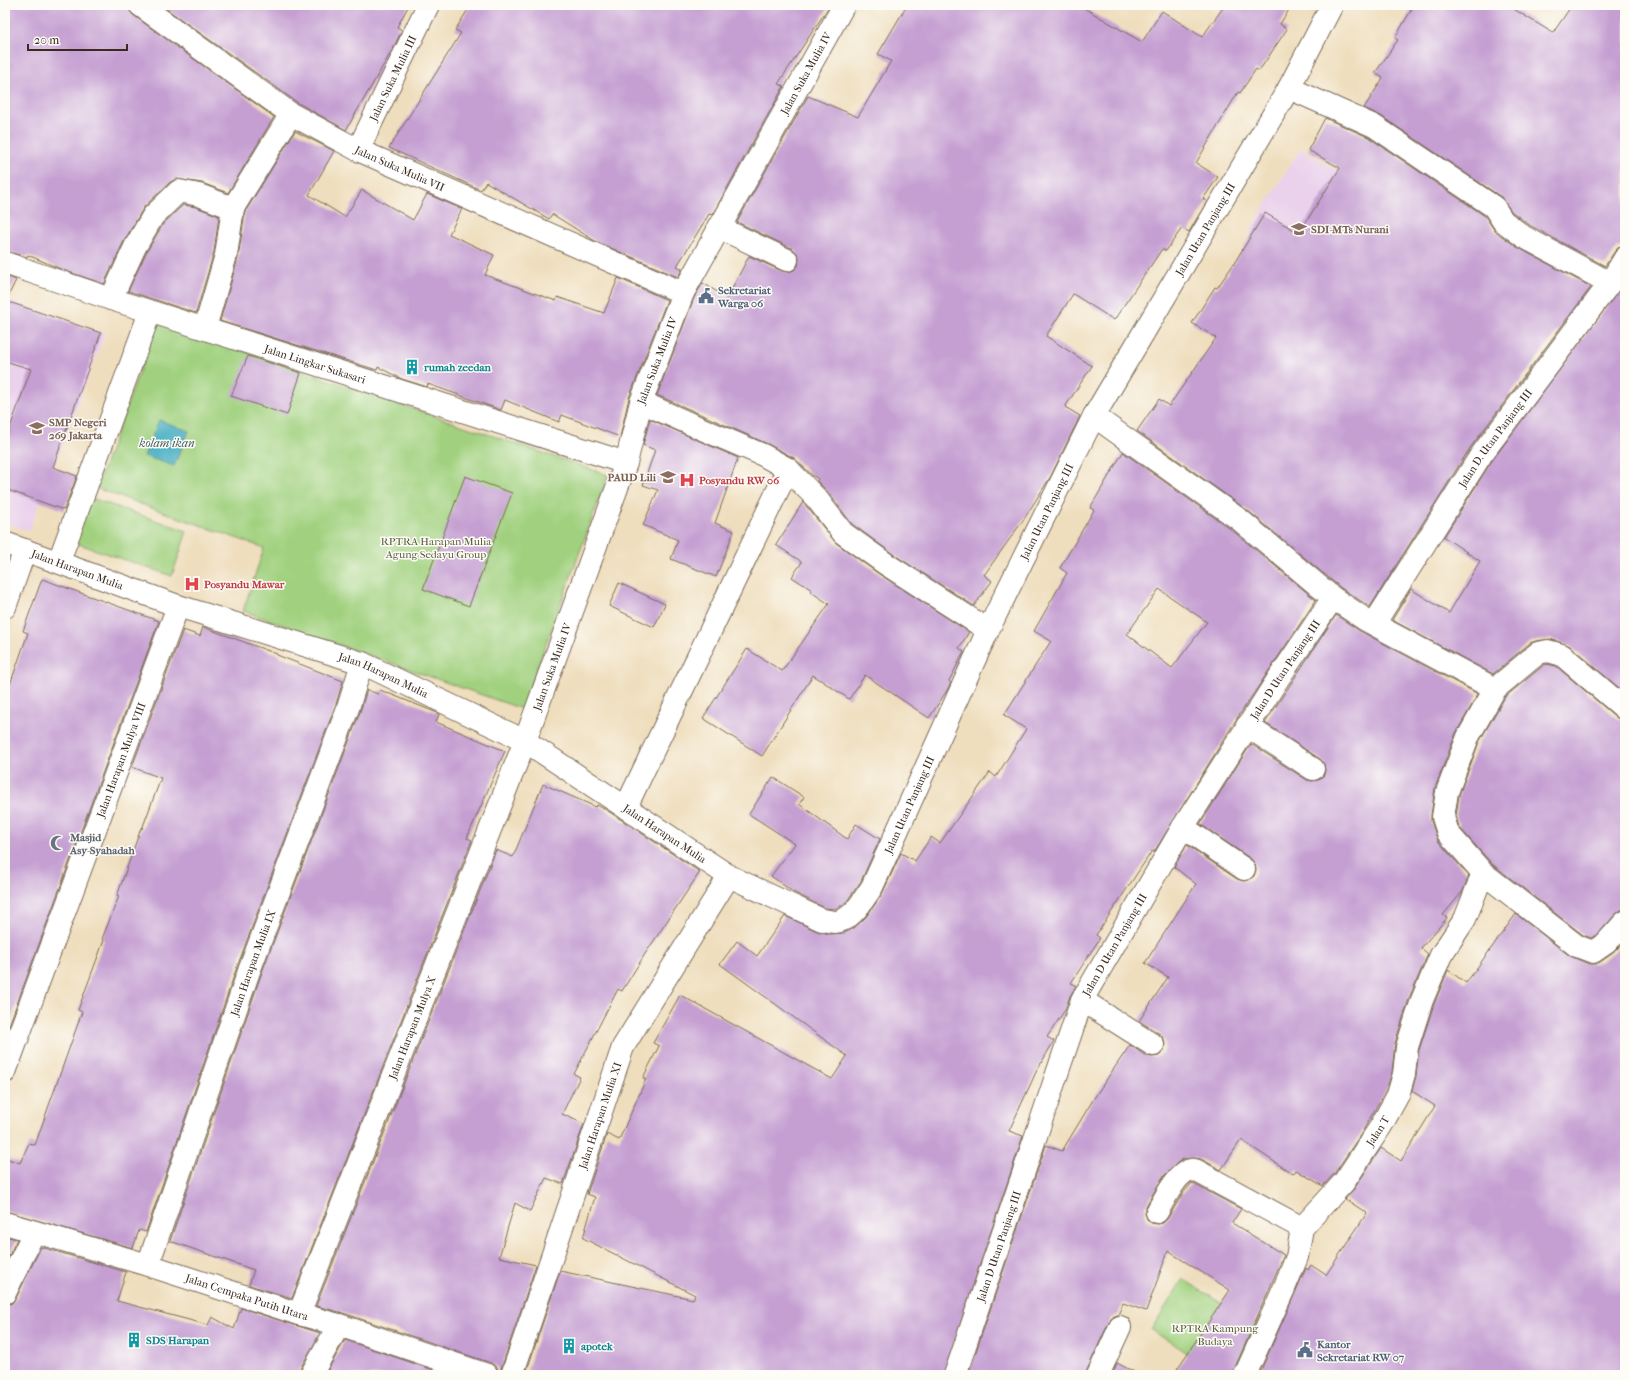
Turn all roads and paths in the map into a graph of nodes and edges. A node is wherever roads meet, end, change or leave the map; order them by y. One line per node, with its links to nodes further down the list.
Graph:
1 (140, 5): 6 (street, Jalan Suka Mulia VII)
2 (428, 5): 7 (street, Jalan Suka Mulia III)
3 (844, 5): 9 (street, Jalan Suka Mulia IV)
4 (1332, 5): 5 (street, Jalan Utan Panjang III)
5 (1289, 88): 13 (street); 19 (street, Jalan Utan Panjang III)
6 (291, 114): 7 (street, Jalan Suka Mulia VII); 8 (street)
7 (358, 150): 14 (street, Jalan Suka Mulia VII)
8 (233, 208): 15 (street); 17 (street)
9 (718, 227): 11 (street); 14 (street, Jalan Suka Mulia IV)
10 (1625, 258): 13 (street, Jalan D. Utan Panjang III)
11 (787, 260)
12 (5, 263): 15 (street, Jalan Lingkar Sukasari)
13 (1610, 283): 27 (street, Jalan D. Utan Panjang III)
14 (682, 294): 18 (street, Jalan Suka Mulia IV)
15 (111, 300): 16 (street, Jalan Lingkar Sukasari)
16 (150, 312): 17 (street, Jalan Lingkar Sukasari); 23 (street)
17 (205, 328): 20 (street, Jalan Lingkar Sukasari)
18 (642, 402): 20 (street, Jalan Suka Mulia IV); 21 (street)
19 (1094, 416): 24 (street); 28 (street, Jalan Utan Panjang III)
20 (626, 463): 33 (street, Jalan Suka Mulia IV)
21 (788, 469): 28 (street); 35 (street)
22 (15, 547): 23 (street, Jalan Harapan Mulia); 26 (street)
23 (59, 561): 25 (street, Jalan Harapan Mulia)
24 (1333, 598): 27 (street); 32 (street, Jalan D Utan Panjang III)
25 (178, 606): 29 (street, Jalan Harapan Mulia); 43 (street, Jalan Harapan Mulya VIII)
26 (5, 607)
27 (1374, 624): 30 (street)
28 (988, 630): 39 (street, Jalan Utan Panjang III)
29 (362, 663): 33 (street, Jalan Harapan Mulia); 48 (street, Jalan Harapan Mulia IX)
30 (1494, 689): 31 (street); 38 (street)
31 (1625, 709)
32 (1247, 726): 34 (street); 36 (street, Jalan D Utan Panjang III)
33 (525, 741): 35 (street, Jalan Harapan Mulia); 50 (street, Jalan Harapan Mulya X)
34 (1313, 769)
35 (626, 807): 39 (street, Jalan Harapan Mulia)
36 (1183, 827): 37 (street); 41 (street, Jalan D Utan Panjang III)
37 (1244, 869)
38 (1483, 873): 40 (street); 46 (street, Jalan T)
39 (729, 876): 55 (street, Jalan Harapan Mulia XI)
40 (1625, 922)
41 (1082, 1000): 42 (street); 56 (street, Jalan D Utan Panjang III)
42 (1153, 1045)
43 (5, 1072)
44 (1157, 1212): 46 (street)
45 (5, 1223): 47 (street, Jalan Cempaka Putih Utara)
46 (1302, 1228): 58 (street)
47 (34, 1232): 48 (street, Jalan Cempaka Putih Utara); 49 (street)
48 (148, 1265): 50 (street, Jalan Cempaka Putih Utara)
49 (5, 1293)
50 (299, 1314): 51 (street, Jalan Cempaka Putih Utara)
51 (339, 1325): 53 (street); 54 (street, Jalan Cempaka Putih Utara)
52 (1120, 1327): 57 (street)
53 (311, 1375)
54 (487, 1375)
55 (512, 1375)
56 (955, 1375)
57 (1098, 1375)
58 (1245, 1375)

